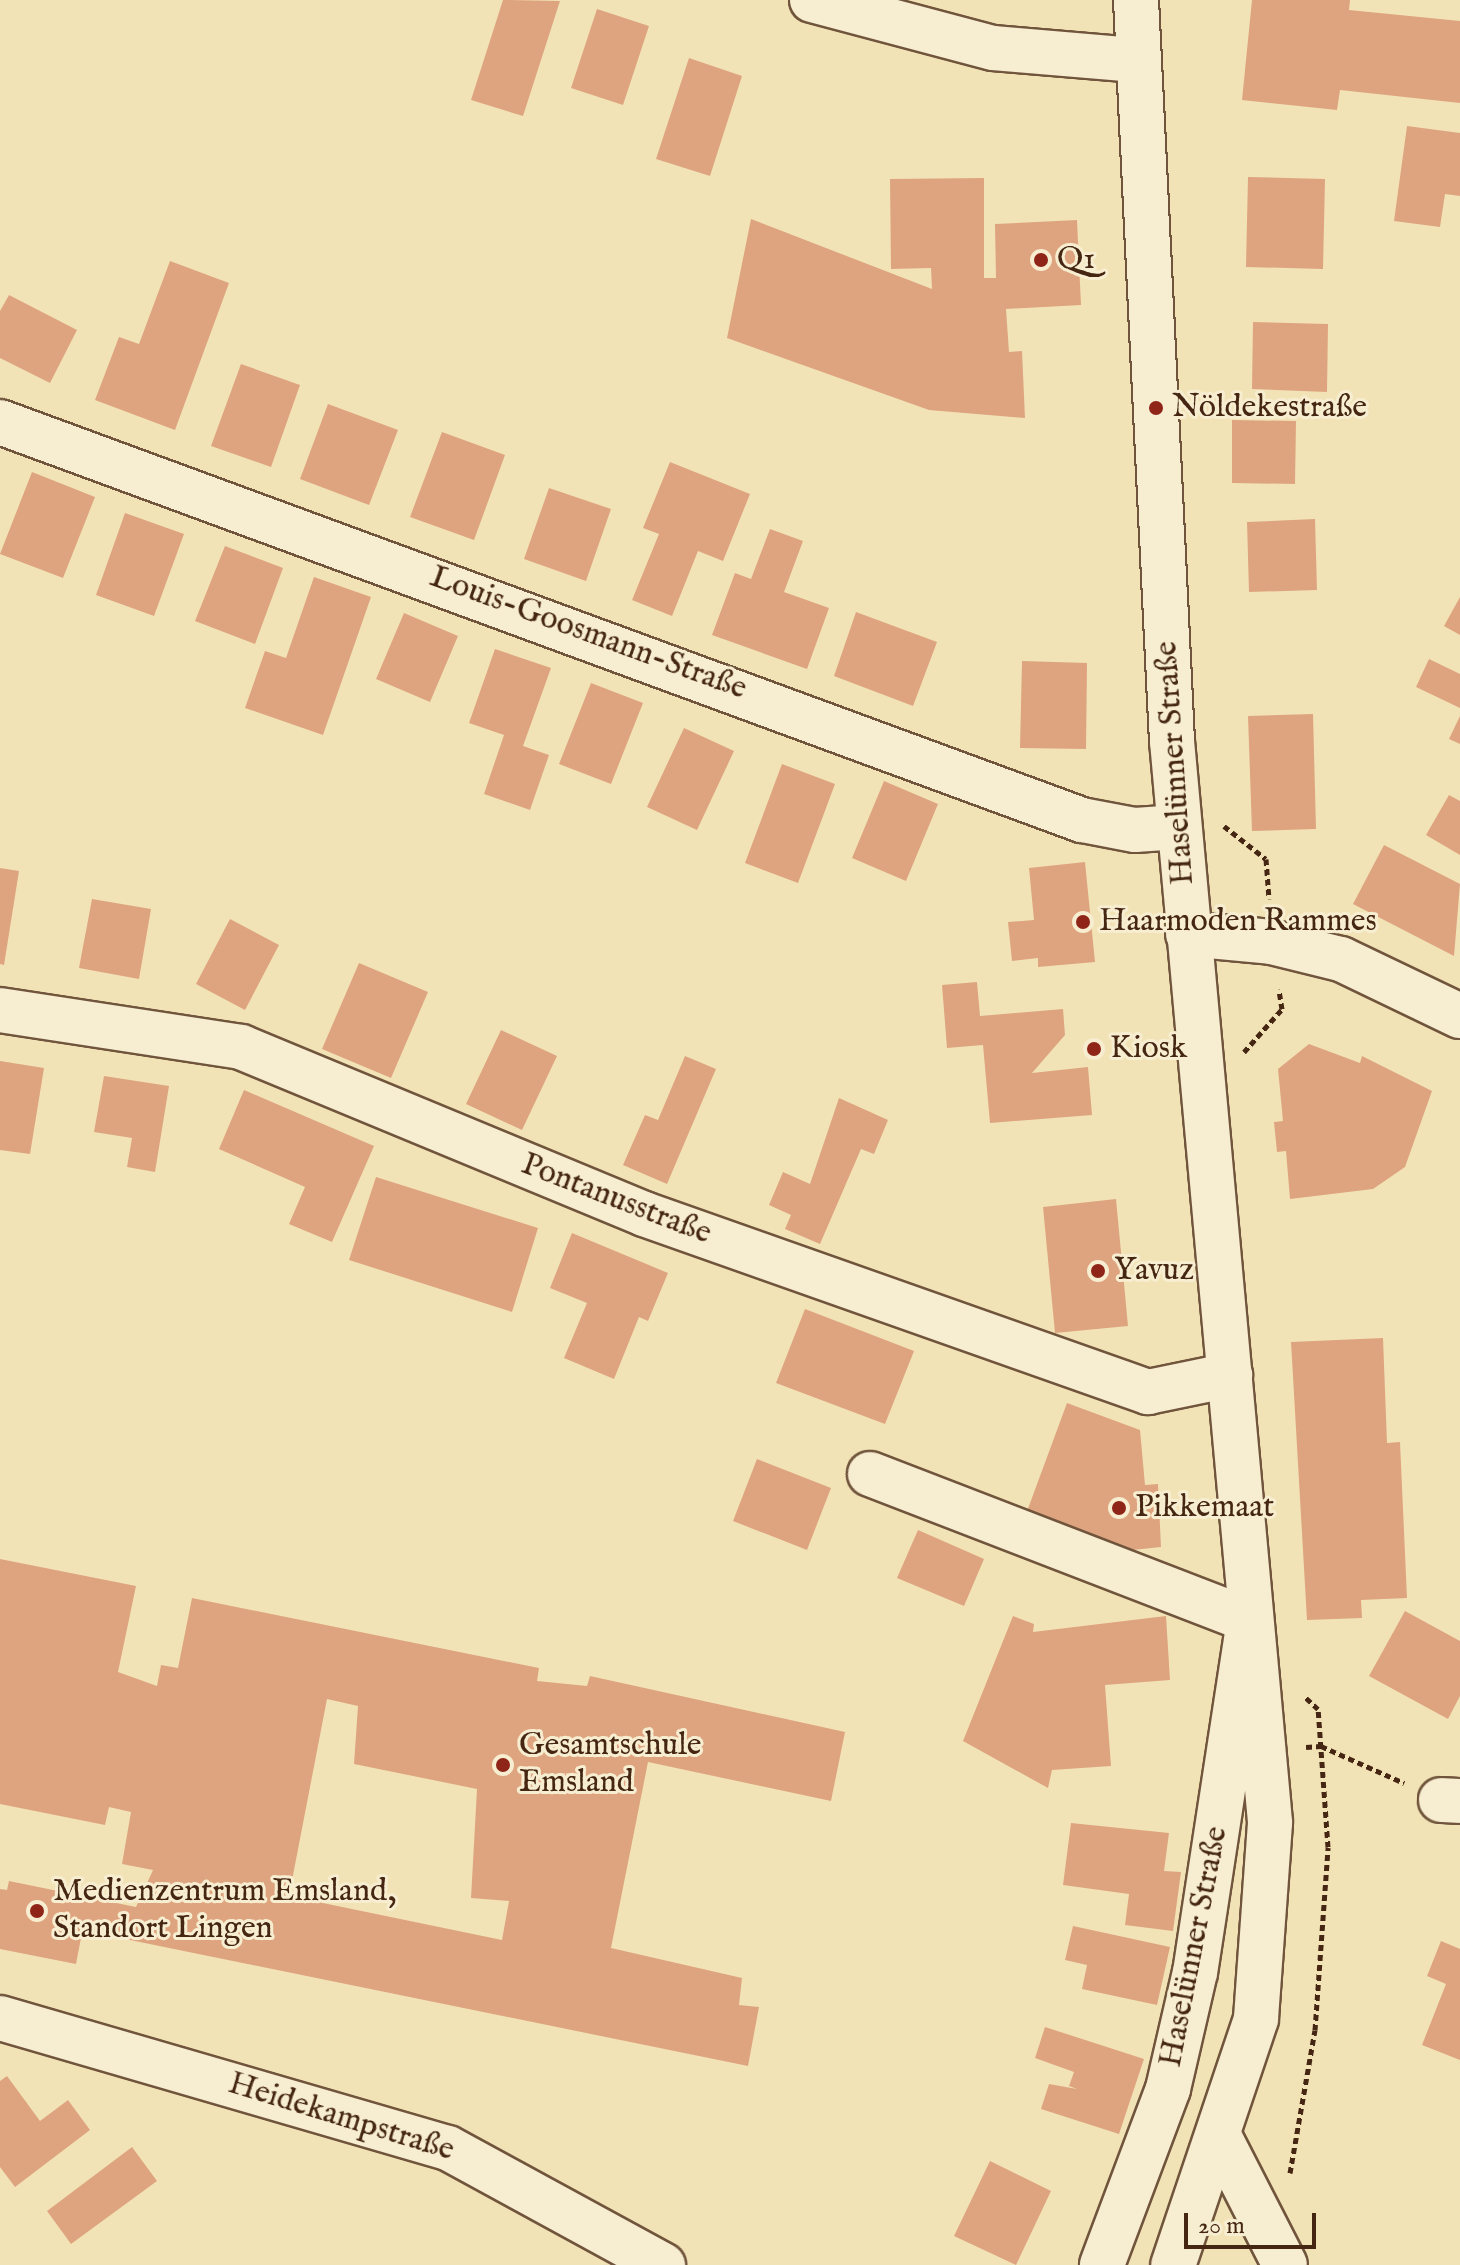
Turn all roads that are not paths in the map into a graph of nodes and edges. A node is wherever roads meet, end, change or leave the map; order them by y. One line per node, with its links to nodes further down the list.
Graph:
1 (812, 0): 3 (street)
2 (1136, 0): 3 (street, Haselünner Straße)
3 (1136, 60): 5 (street, Haselünner Straße)
4 (0, 422): 5 (street, Louis-Goosmann-Straße)
5 (1199, 824): 6 (street, Haselünner Straße)
6 (1188, 934): 8 (street); 9 (street, Haselünner Straße)
7 (0, 1010): 9 (street, Pontanusstraße)
8 (1460, 1016)
9 (1230, 1375): 11 (street, Haselünner Straße)
10 (870, 1474): 11 (street)
11 (1249, 1620): 13 (street, Haselünner Straße); 15 (street, Haselünner Straße)
12 (0, 2018): 14 (street, Heidekampstraße)
13 (1221, 2140): 16 (street, Haselünner Straße); 17 (street)
14 (663, 2265)
15 (1102, 2265)
16 (1173, 2265)
17 (1285, 2265)

